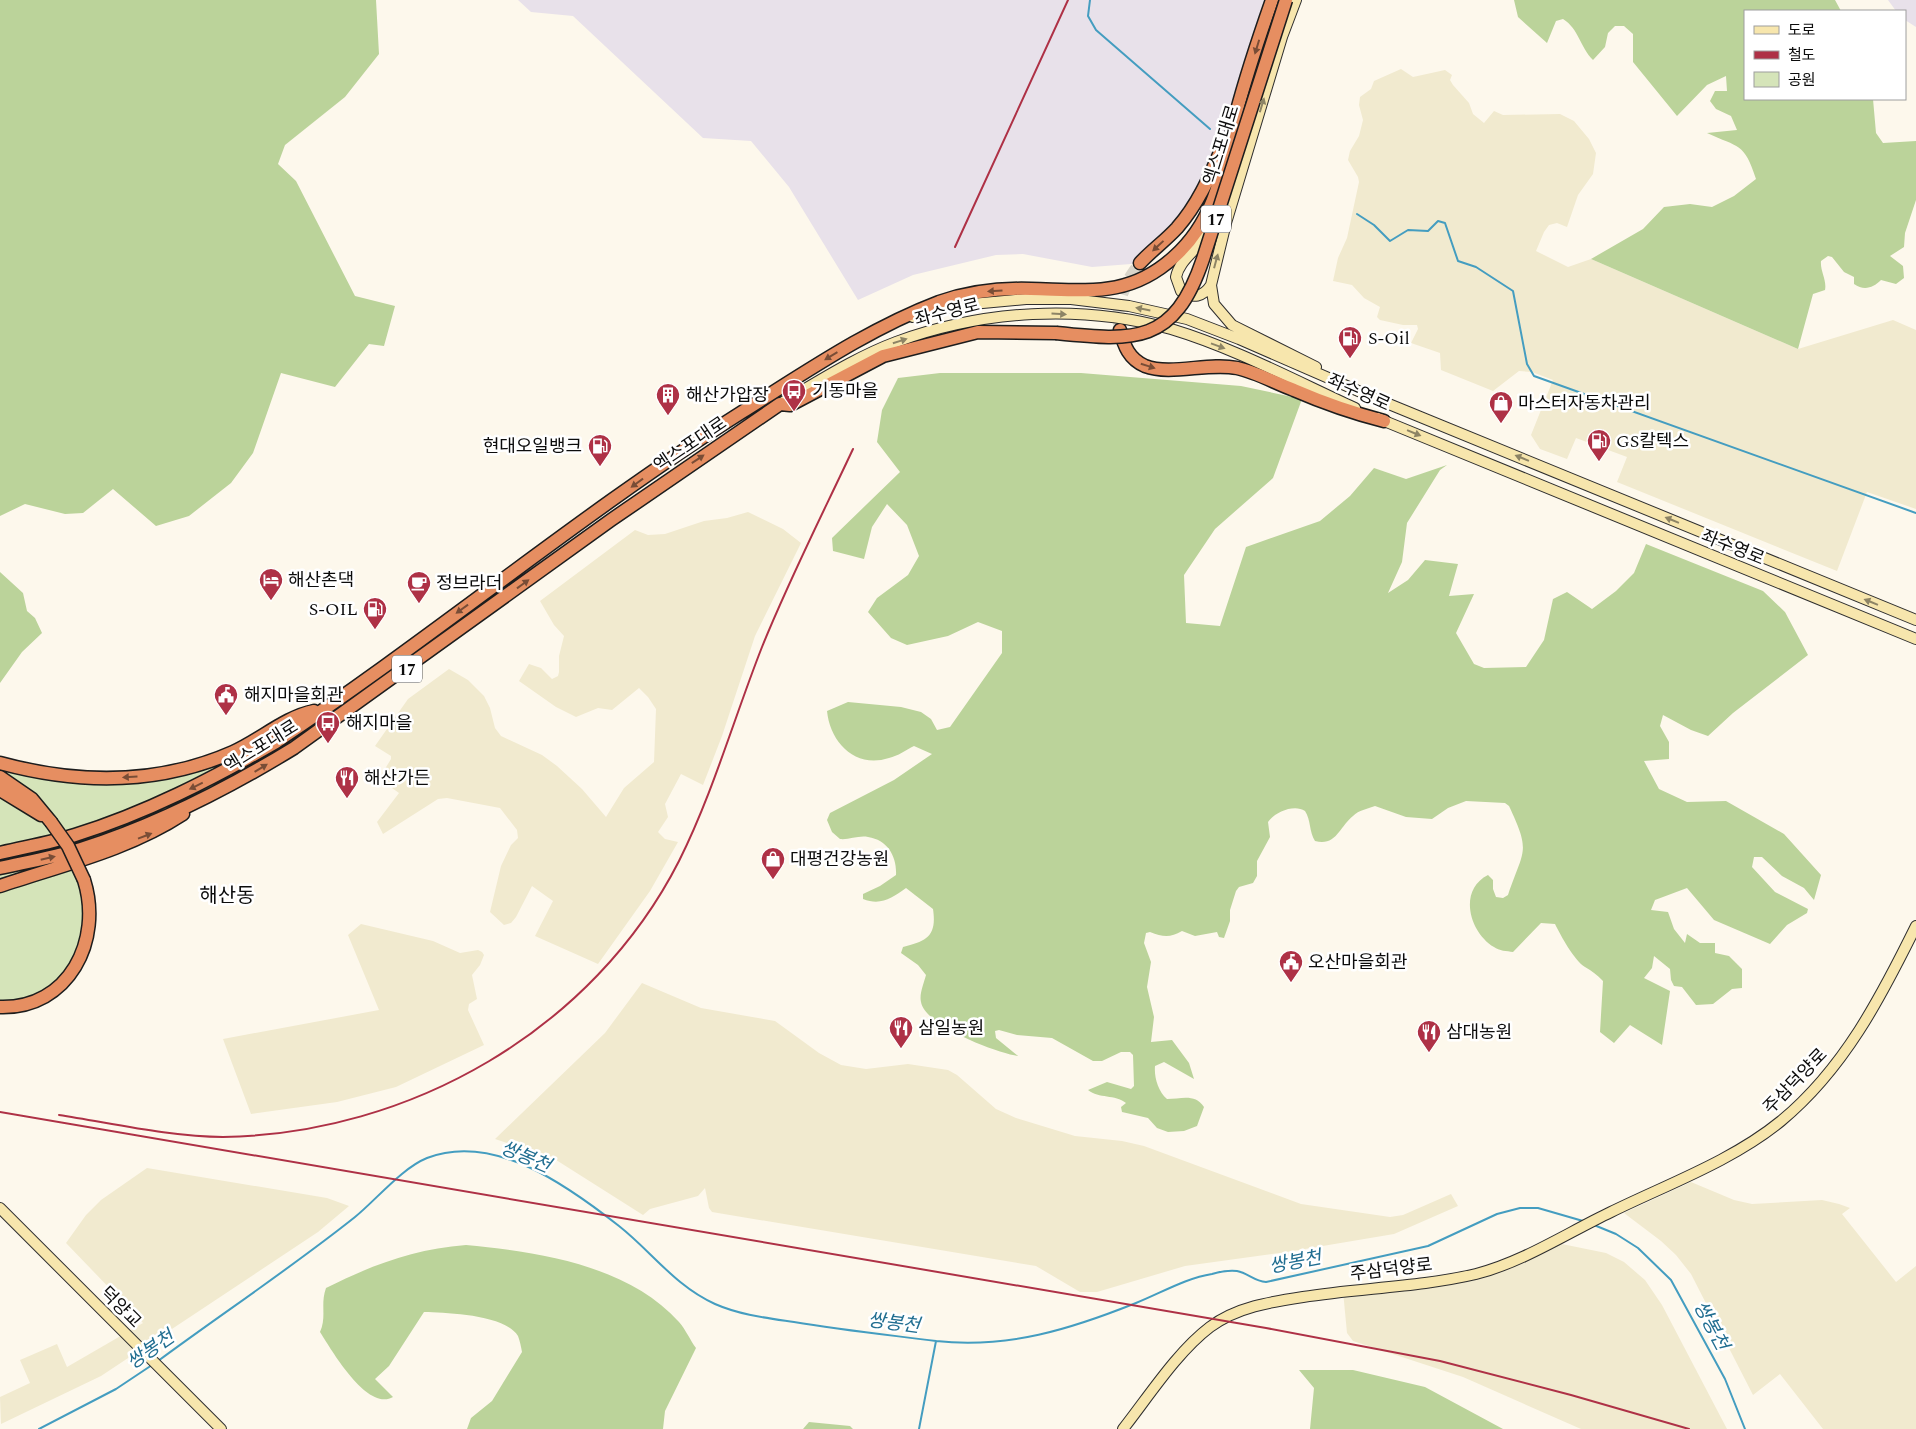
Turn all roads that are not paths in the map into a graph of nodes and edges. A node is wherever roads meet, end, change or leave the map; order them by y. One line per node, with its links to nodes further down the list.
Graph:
1 (1272, 0): 4 (highway, 엑스포대로 / 17, one-way to 4)
2 (1286, 0): 11 (highway, 엑스포대로 / 17, bridge)
3 (1296, 0): 7 (street, one-way to 3)
4 (1236, 115): 5 (highway, 엑스포대로 / 17); 6 (highway, one-way to 6)
5 (1208, 214): 7 (street); 8 (highway, 엑스포대로 / 17, one-way to 8)
6 (1140, 263)
7 (1211, 285): 10 (street)
8 (906, 318): 10 (street, 좌수영로, one-way to 8); 15 (highway, 엑스포대로 / 17, one-way to 15)
9 (1120, 330): 12 (highway, one-way to 12)
10 (1334, 381): 13 (street, 좌수영로, one-way to 10)
11 (780, 404): 12 (street, 좌수영로, one-way to 12); 19 (highway, 엑스포대로 / 17, one-way to 11)
12 (1384, 421): 14 (street, 좌수영로, one-way to 14)
13 (1916, 620)
14 (1916, 639)
15 (322, 710): 16 (highway, one-way to 16); 21 (highway, 엑스포대로 / 17, one-way to 21)
16 (0, 763)
17 (0, 777): 20 (highway)
18 (0, 790): 20 (highway)
19 (210, 797): 22 (highway, 엑스포대로 / 17, one-way to 19); 23 (highway, one-way to 19)
20 (51, 822): 25 (highway, bridge)
21 (0, 853)
22 (0, 868)
23 (0, 886)
24 (1916, 926): 30 (street, 주삼덕양로)
25 (41, 997): 26 (highway); 27 (highway)
26 (0, 1000)
27 (0, 1007)
28 (0, 1208): 29 (street, 덕양교)
29 (221, 1429)
30 (1123, 1429)

